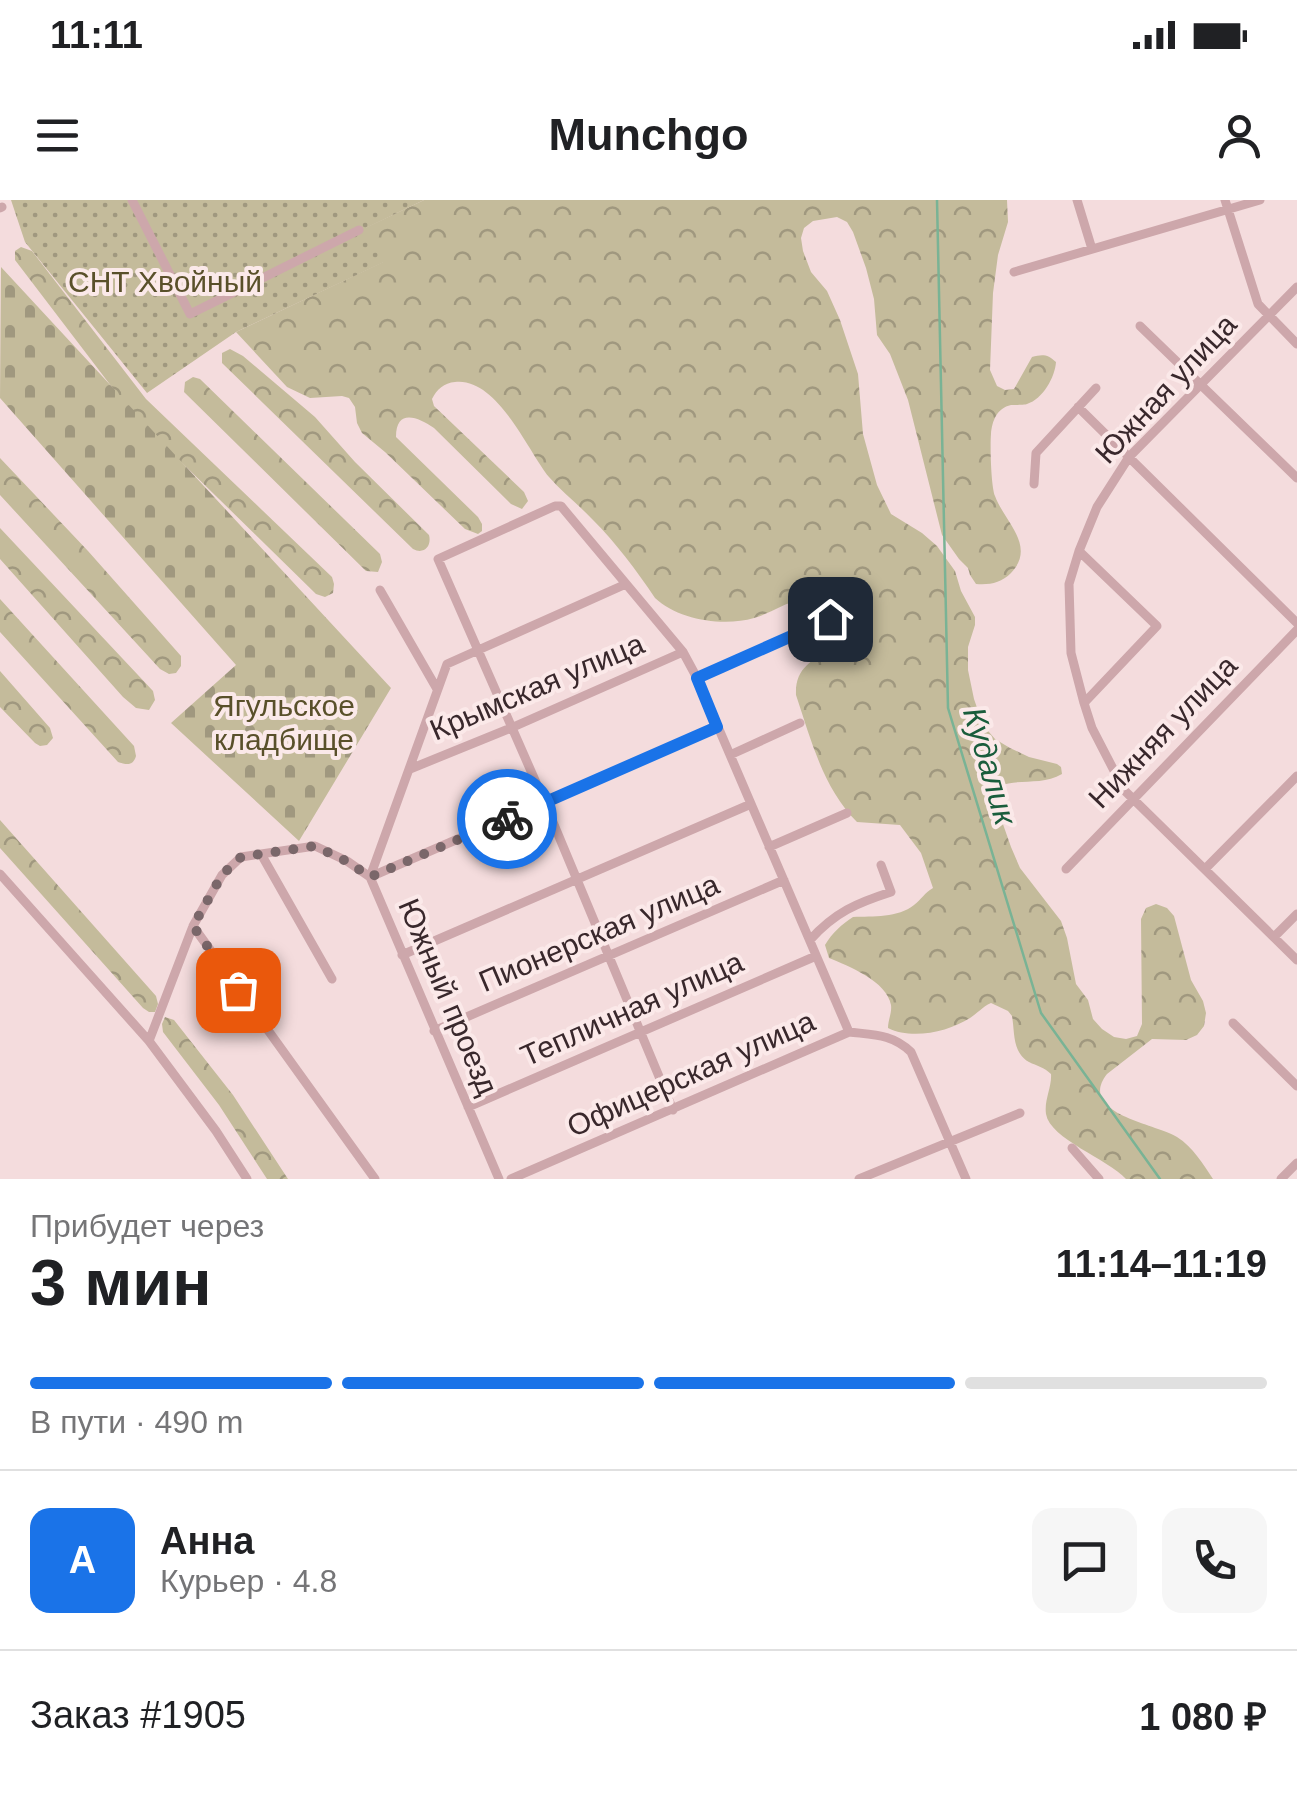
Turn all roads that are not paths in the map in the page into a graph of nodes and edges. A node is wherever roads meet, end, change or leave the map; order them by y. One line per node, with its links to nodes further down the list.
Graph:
1 (132, 200): 5 (street)
2 (1077, 200): 6 (street)
3 (1260, 200): 4 (street)
4 (1226, 205): 6 (street); 9 (street)
5 (359, 230)
6 (1092, 249): 7 (street)
7 (1014, 272)
8 (1297, 287): 9 (street, Южная улица)
9 (1268, 315): 11 (street); 12 (street, Южная улица)
10 (1140, 326): 12 (street)
11 (1297, 344)
12 (1201, 384): 15 (street, Южная улица); 16 (street)
13 (1096, 388): 14 (street)
14 (1078, 407): 15 (street, Нижняя улица); 17 (street)
15 (1130, 457): 18 (street, Южная улица); 22 (street, Нижняя улица)
16 (1297, 478)
17 (1034, 484)
18 (1079, 551): 27 (street, Южная улица); 27 (street)
19 (626, 584): 23 (street); 23 (street); 24 (street)
20 (380, 590): 26 (street)
21 (830, 619): 25 (street)
22 (1297, 627): 34 (street, Нижняя улица)
23 (477, 650): 26 (street, Южный проезд); 30 (street)
24 (683, 652): 25 (street); 30 (street, Крымская улица)
25 (697, 678): 29 (street)
26 (437, 689): 32 (street, Южный проезд)
27 (1084, 703): 34 (street, Южная улица)
28 (800, 723): 31 (street)
29 (717, 727): 31 (street); 35 (street)
30 (511, 728): 32 (street, Крымская улица); 35 (street)
31 (730, 755): 36 (street)
32 (410, 769): 44 (street, Южный проезд)
33 (1297, 776): 42 (street)
34 (1133, 799): 41 (street, Нижняя улица); 42 (street, Южная улица)
35 (545, 803): 44 (street); 45 (street)
36 (751, 804): 38 (street); 45 (street)
37 (847, 813): 38 (street)
38 (769, 847): 46 (street)
39 (260, 854): 44 (street); 48 (street); 55 (street)
40 (881, 865): 50 (street)
41 (1066, 869)
42 (1206, 869): 49 (street, Южная улица)
43 (0, 874): 60 (street)
44 (370, 877): 51 (street, Южный проезд)
45 (575, 879): 51 (street); 52 (street)
46 (784, 880): 50 (street); 52 (street, Пионерская улица)
47 (1297, 914): 49 (street)
48 (193, 926): 60 (street); 69 (street)
49 (1274, 937): 54 (street, Южная улица)
50 (810, 940): 53 (street)
51 (402, 954): 57 (street, Южный проезд)
52 (608, 956): 57 (street, Пионерская улица); 59 (street)
53 (816, 956): 58 (street); 59 (street, Тепличная улица)
54 (1297, 960)
55 (332, 979)
56 (1233, 1023): 61 (street)
57 (434, 1032): 62 (street, Южный проезд)
58 (849, 1032): 63 (street, Офицерская улица); 65 (street, Офицерская улица)
59 (641, 1033): 62 (street, Тепличная улица); 63 (street)
60 (149, 1041): 68 (street)
61 (1297, 1086)
62 (468, 1108): 70 (street, Южный проезд)
63 (673, 1110): 71 (street, Офицерская улица)
64 (1020, 1113): 65 (street)
65 (950, 1142): 72 (street); 73 (street, Офицерская улица)
66 (1072, 1148): 74 (street)
67 (1297, 1163): 75 (street)
68 (247, 1179)
69 (375, 1179)
70 (499, 1179)
71 (511, 1179)
72 (859, 1179)
73 (966, 1179)
74 (1100, 1179)
75 (1282, 1179)

